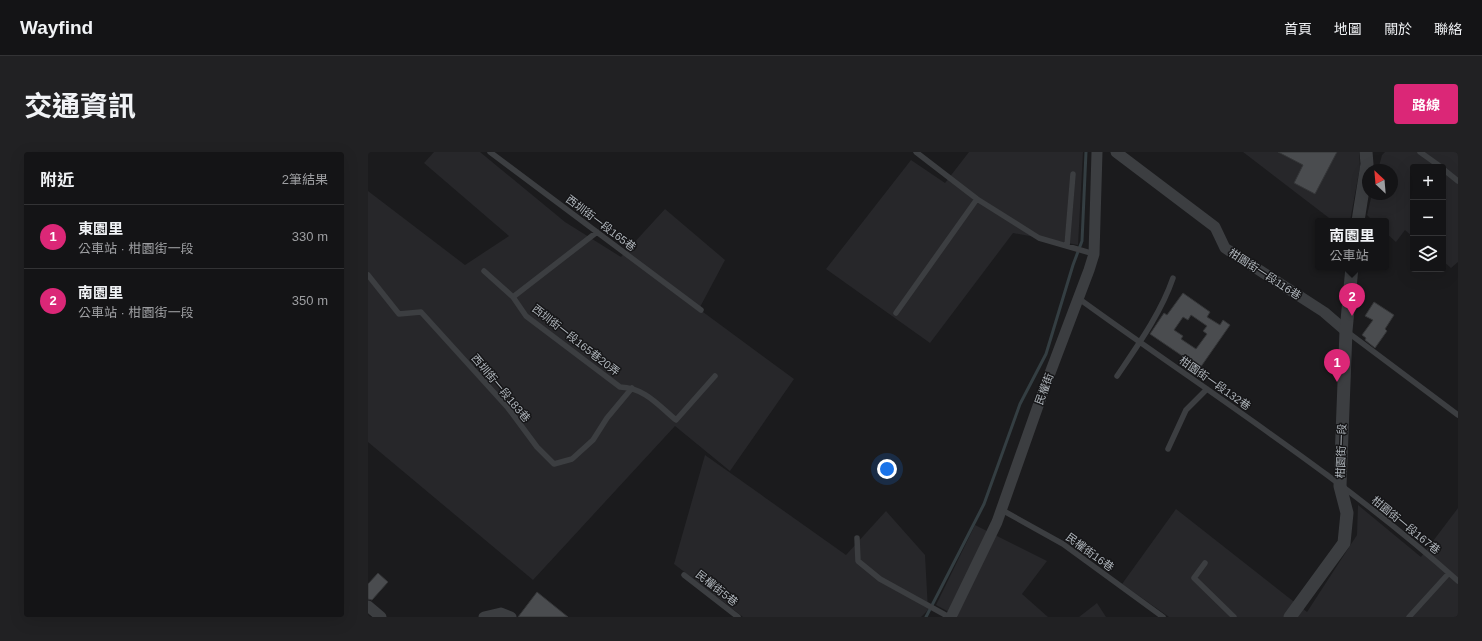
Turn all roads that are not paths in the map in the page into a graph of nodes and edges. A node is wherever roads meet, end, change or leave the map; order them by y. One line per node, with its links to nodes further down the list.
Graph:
1 (490, 152): 13 (lane, 西圳街一段165巷)
2 (916, 152): 11 (lane)
3 (1097, 152): 15 (street, 民權街)
4 (1116, 152): 24 (street, 柑園街一段116巷)
5 (1366, 152): 12 (street)
6 (1420, 152): 7 (lane)
7 (1436, 164)
8 (1446, 171): 10 (lane)
9 (1073, 174): 14 (lane)
10 (1458, 181)
11 (977, 199): 14 (lane); 23 (lane)
12 (1358, 218)
13 (597, 232): 20 (lane); 22 (lane, 西圳街一段165巷)
14 (1068, 246): 15 (lane)
15 (1094, 254): 21 (street, 民權街)
16 (1352, 270): 24 (street, 柑園街一段)
17 (484, 271): 20 (lane, 西圳街一段165巷20弄)
18 (368, 275): 28 (lane, 西圳街一段183巷)
19 (1173, 278): 25 (lane)
20 (513, 297): 28 (lane, 西圳街一段165巷20弄)
21 (1078, 298): 25 (lane, 柑園街一段132巷); 33 (street, 民權街)
22 (701, 310)
23 (896, 313)
24 (1346, 331): 30 (lane); 32 (street, 柑園街一段)
25 (1140, 343): 27 (lane); 29 (lane, 柑園街一段132巷)
26 (715, 376): 28 (lane, 西圳街一段165巷20弄)
27 (1118, 376)
28 (632, 388)
29 (1207, 389): 31 (lane); 32 (lane, 柑園街一段132巷)
30 (1458, 415)
31 (1168, 449)
32 (1340, 486): 36 (lane, 柑園街一段167巷); 47 (street, 柑園街一段)
33 (1002, 510): 44 (street, 民權街); 45 (lane, 民權街16巷)
34 (857, 538): 44 (lane)
35 (1205, 563): 46 (lane)
36 (1449, 574): 38 (lane, 柑園街一段167巷); 48 (lane)
37 (684, 575): 43 (lane, 民權街5巷)
38 (1458, 582)
39 (368, 606): 40 (street)
40 (381, 617)
41 (484, 617): 42 (street)
42 (511, 617)
43 (738, 617)
44 (950, 617)
45 (1162, 617)
46 (1234, 617)
47 (1290, 617)
48 (1409, 617)

